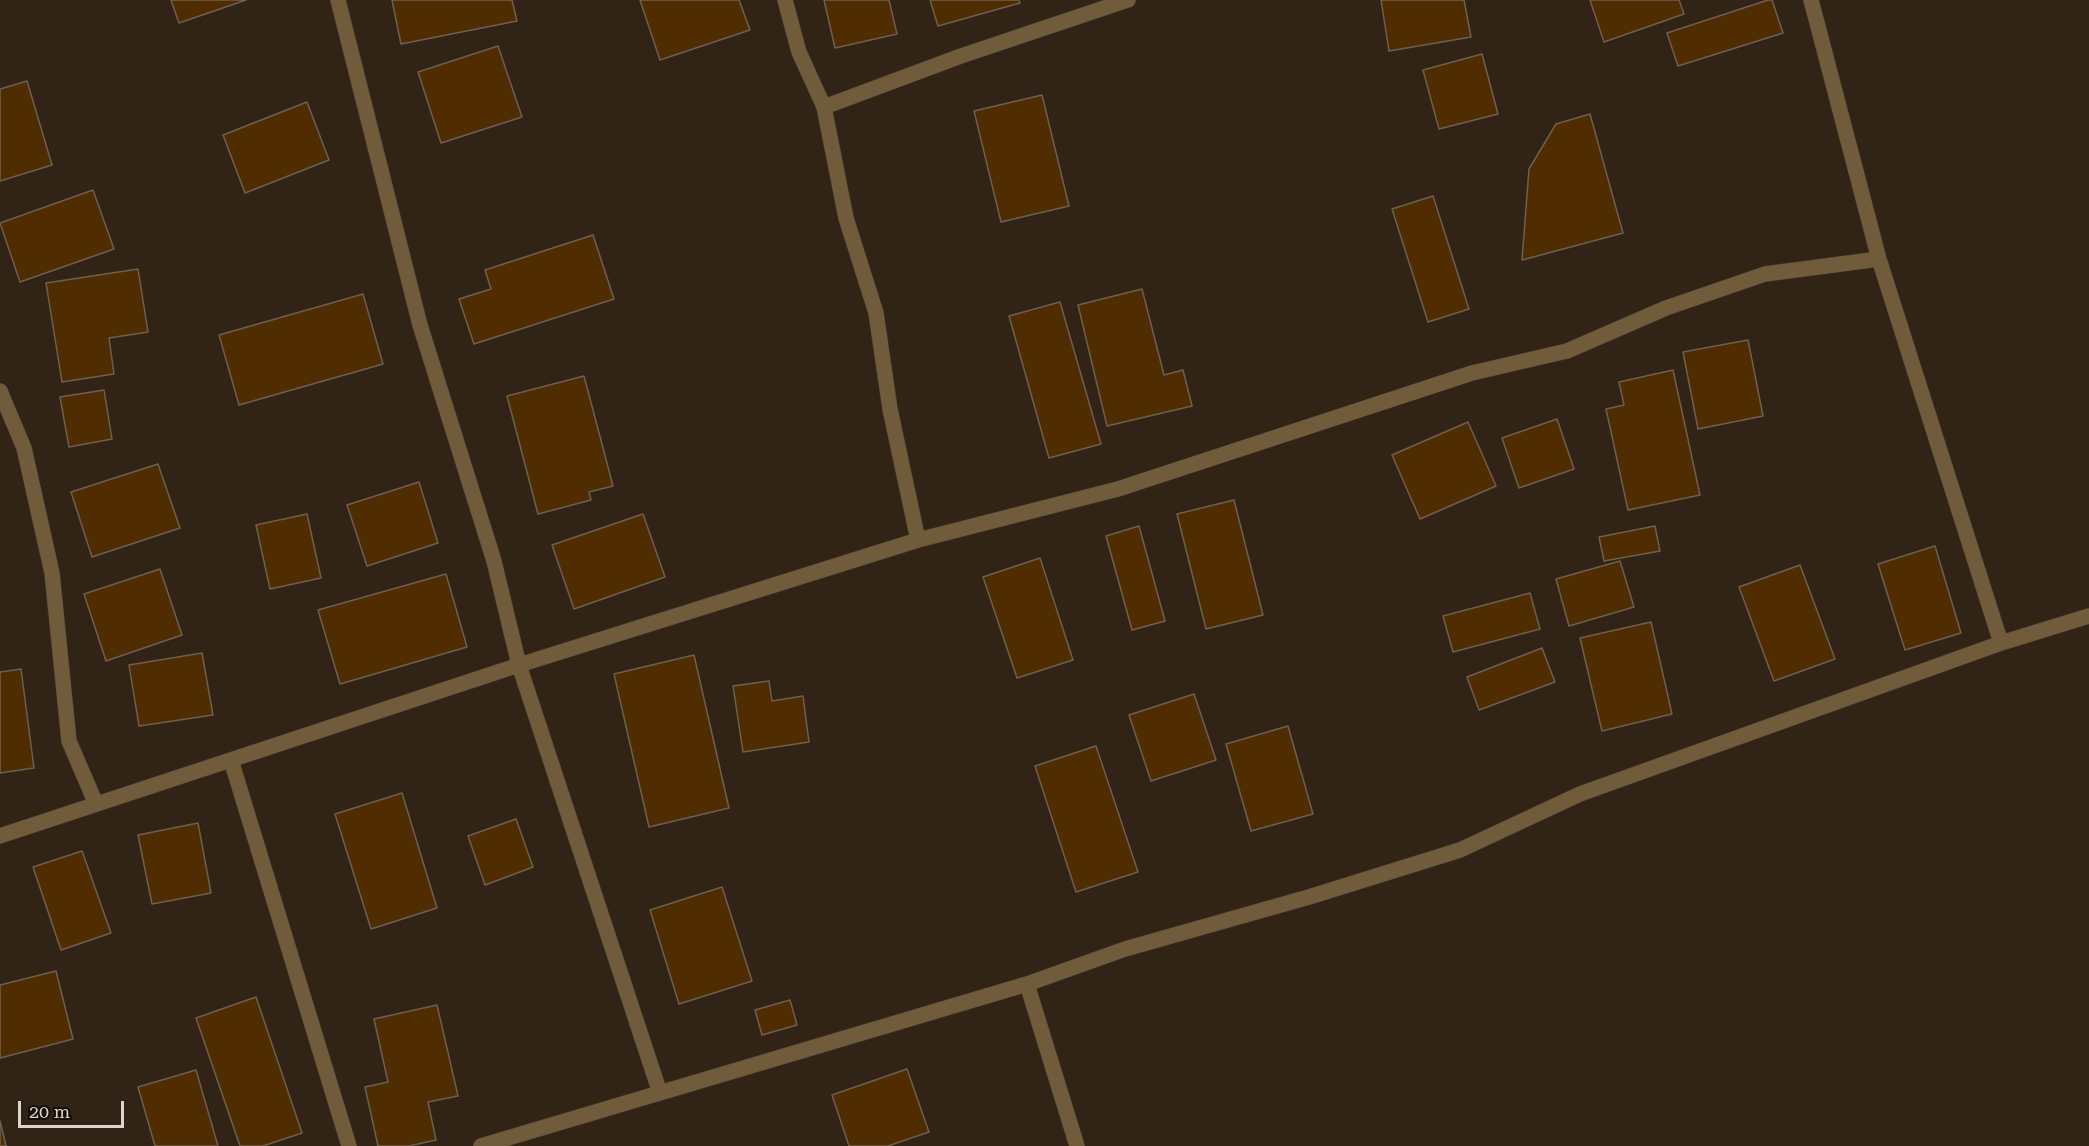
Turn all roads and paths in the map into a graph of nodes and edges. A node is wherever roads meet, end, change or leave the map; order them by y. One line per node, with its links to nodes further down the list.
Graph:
1 (338, 0): 11 (street)
2 (785, 0): 5 (street)
3 (1128, 0): 5 (street)
4 (1811, 0): 6 (street)
5 (824, 107): 8 (street)
6 (1880, 259): 8 (street); 10 (street)
7 (0, 391): 13 (street)
8 (918, 540): 11 (street)
9 (2089, 616): 10 (street)
10 (2001, 643): 15 (street)
11 (519, 665): 12 (street); 16 (street)
12 (231, 760): 13 (street); 17 (street)
13 (96, 804): 14 (street)
14 (0, 836)
15 (1027, 984): 16 (street); 19 (street)
16 (660, 1093): 18 (street)
17 (349, 1146)
18 (481, 1146)
19 (1077, 1146)

